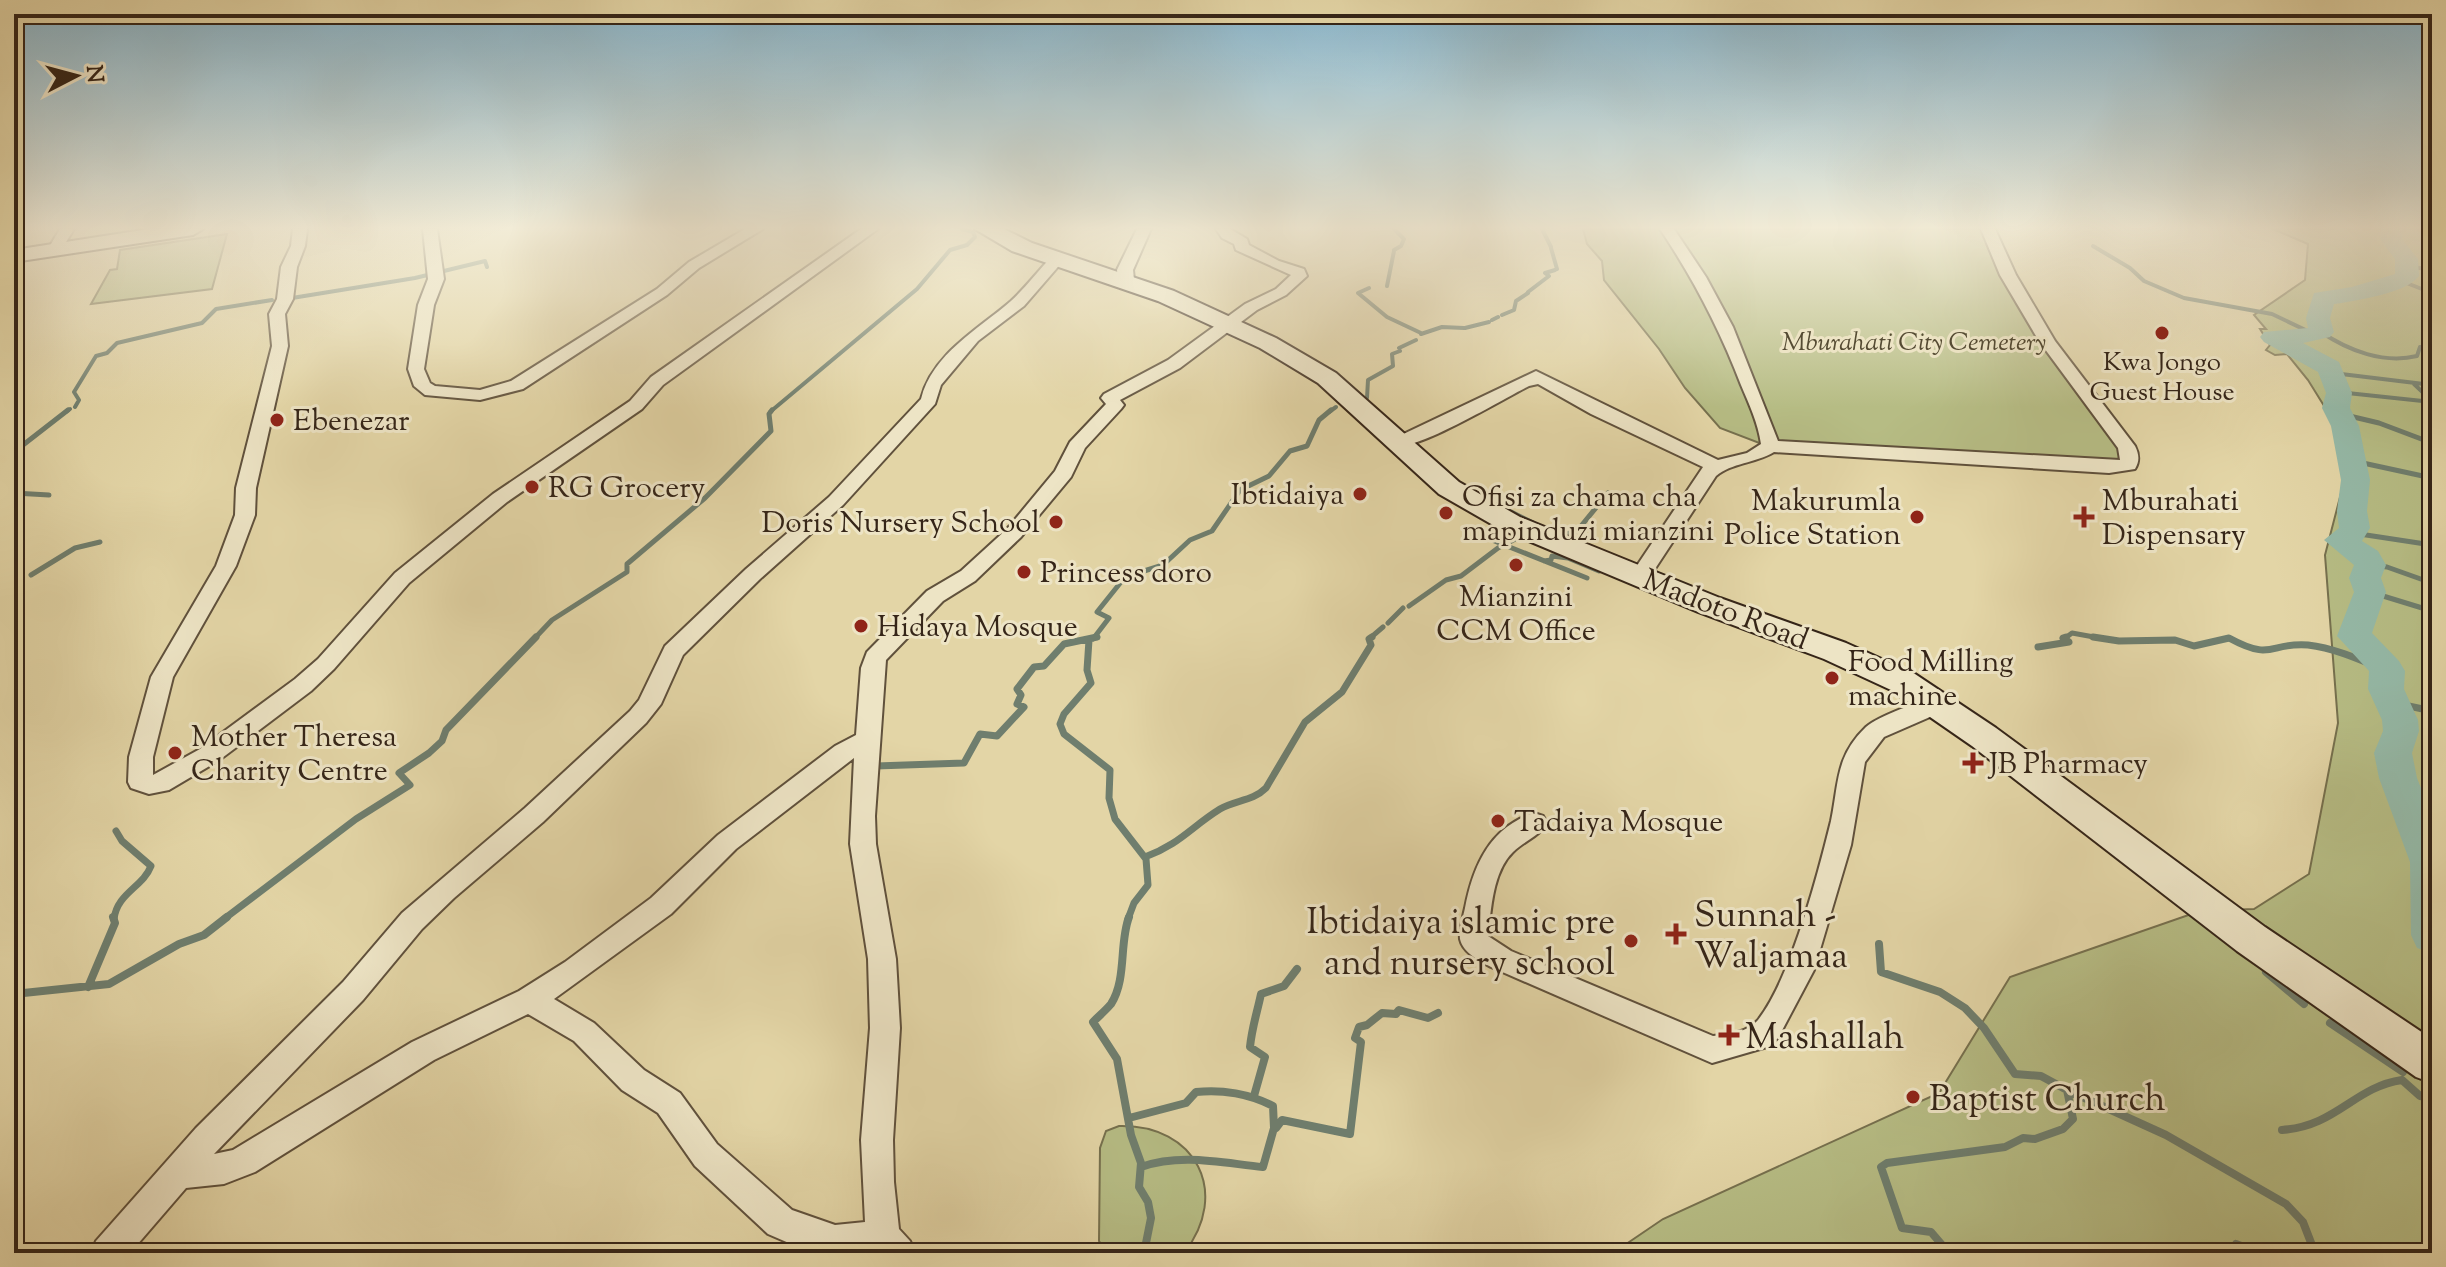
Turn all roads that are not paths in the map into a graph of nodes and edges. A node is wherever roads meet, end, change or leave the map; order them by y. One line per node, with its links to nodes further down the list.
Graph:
1 (286, 288): 4 (street)
2 (432, 288): 3 (street)
3 (667, 288)
4 (788, 288)
5 (1031, 288): 20 (street)
6 (1146, 288): 10 (main road, Madoto Road)
7 (1285, 288): 10 (street)
8 (1705, 288): 12 (street)
9 (2016, 288): 12 (street)
10 (1226, 326): 11 (main road, Madoto Road); 16 (street)
11 (1401, 442): 13 (street); 14 (main road, Madoto Road)
12 (1770, 446): 13 (street)
13 (1716, 466): 14 (street)
14 (1640, 576): 15 (main road, Madoto Road)
15 (1938, 704): 17 (street); 19 (main road, Madoto Road)
16 (868, 739): 18 (street); 21 (street)
17 (1534, 823)
18 (529, 1000): 20 (street); 21 (street)
19 (2432, 1063)
20 (178, 1173): 22 (street)
21 (890, 1245)
22 (108, 1253)

